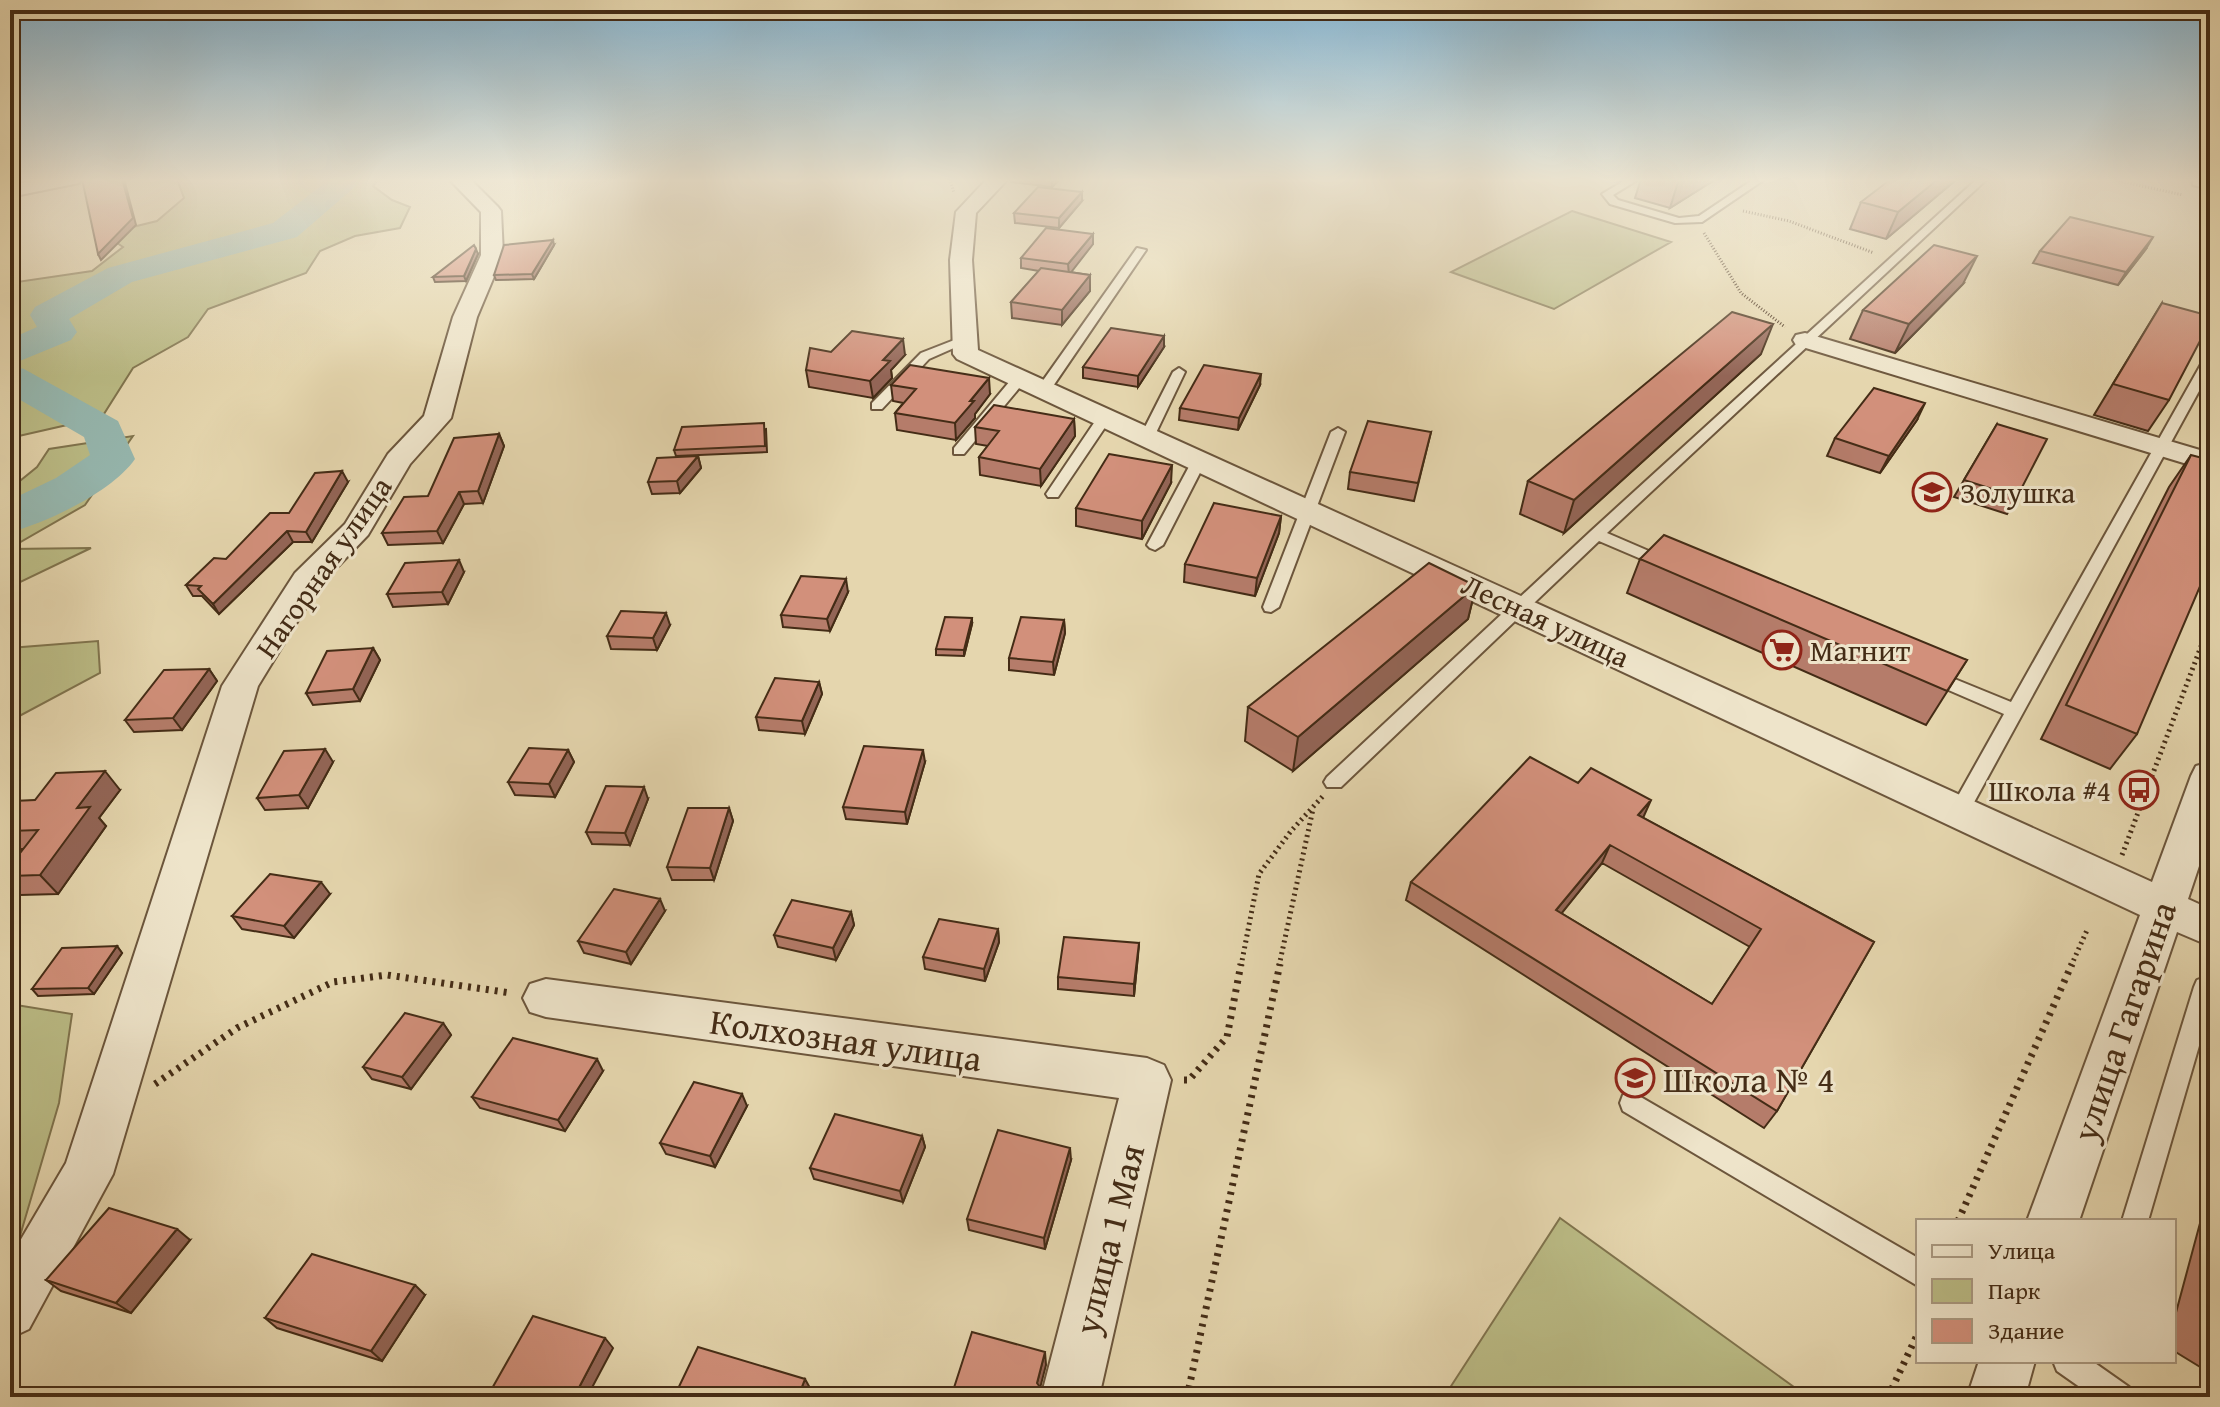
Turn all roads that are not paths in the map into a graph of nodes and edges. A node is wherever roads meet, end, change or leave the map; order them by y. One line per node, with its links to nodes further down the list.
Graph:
1 (492, 245): 39 (street, Нагорная улица)
2 (963, 245): 5 (street)
3 (1910, 245): 6 (lane)
4 (1141, 250): 9 (lane)
5 (966, 340): 9 (street, Лесная улица); 10 (lane)
6 (1805, 340): 14 (street); 20 (lane)
7 (2210, 359): 14 (lane)
8 (1179, 372): 13 (lane)
9 (1032, 384): 11 (street, Лесная улица); 15 (lane)
10 (877, 406)
11 (1105, 417): 13 (street, Лесная улица); 18 (lane)
12 (1338, 432): 19 (lane)
13 (1147, 437): 16 (street, Лесная улица)
14 (2161, 447): 17 (street); 26 (lane)
15 (959, 451)
16 (1199, 461): 19 (street, Лесная улица); 21 (lane)
17 (2210, 462)
18 (1053, 494)
19 (1308, 511): 23 (lane); 24 (street, Лесная улица)
20 (1596, 534): 22 (lane); 24 (lane)
21 (1155, 545)
22 (1683, 571)
23 (1271, 607)
24 (1518, 607): 28 (lane); 29 (street, Лесная улица)
25 (1914, 668): 26 (lane)
26 (2015, 711): 29 (lane)
27 (2210, 776): 30 (street, улица Гагарина)
28 (1334, 782)
29 (1959, 812): 30 (street, Лесная улица)
30 (2164, 906): 31 (street, Лесная улица); 36 (street, улица Гагарина)
31 (2210, 928)
32 (2205, 987): 37 (lane)
33 (546, 998): 34 (street, Колхозная улица)
34 (1147, 1080): 42 (street, улица 1 Мая)
35 (1632, 1103): 38 (lane)
36 (2054, 1219)
37 (2136, 1219)
38 (1916, 1272)
39 (10, 1310)
40 (2006, 1363): 43 (street)
41 (2083, 1366): 44 (lane)
42 (1070, 1397)
43 (1996, 1397)
44 (2119, 1397)

